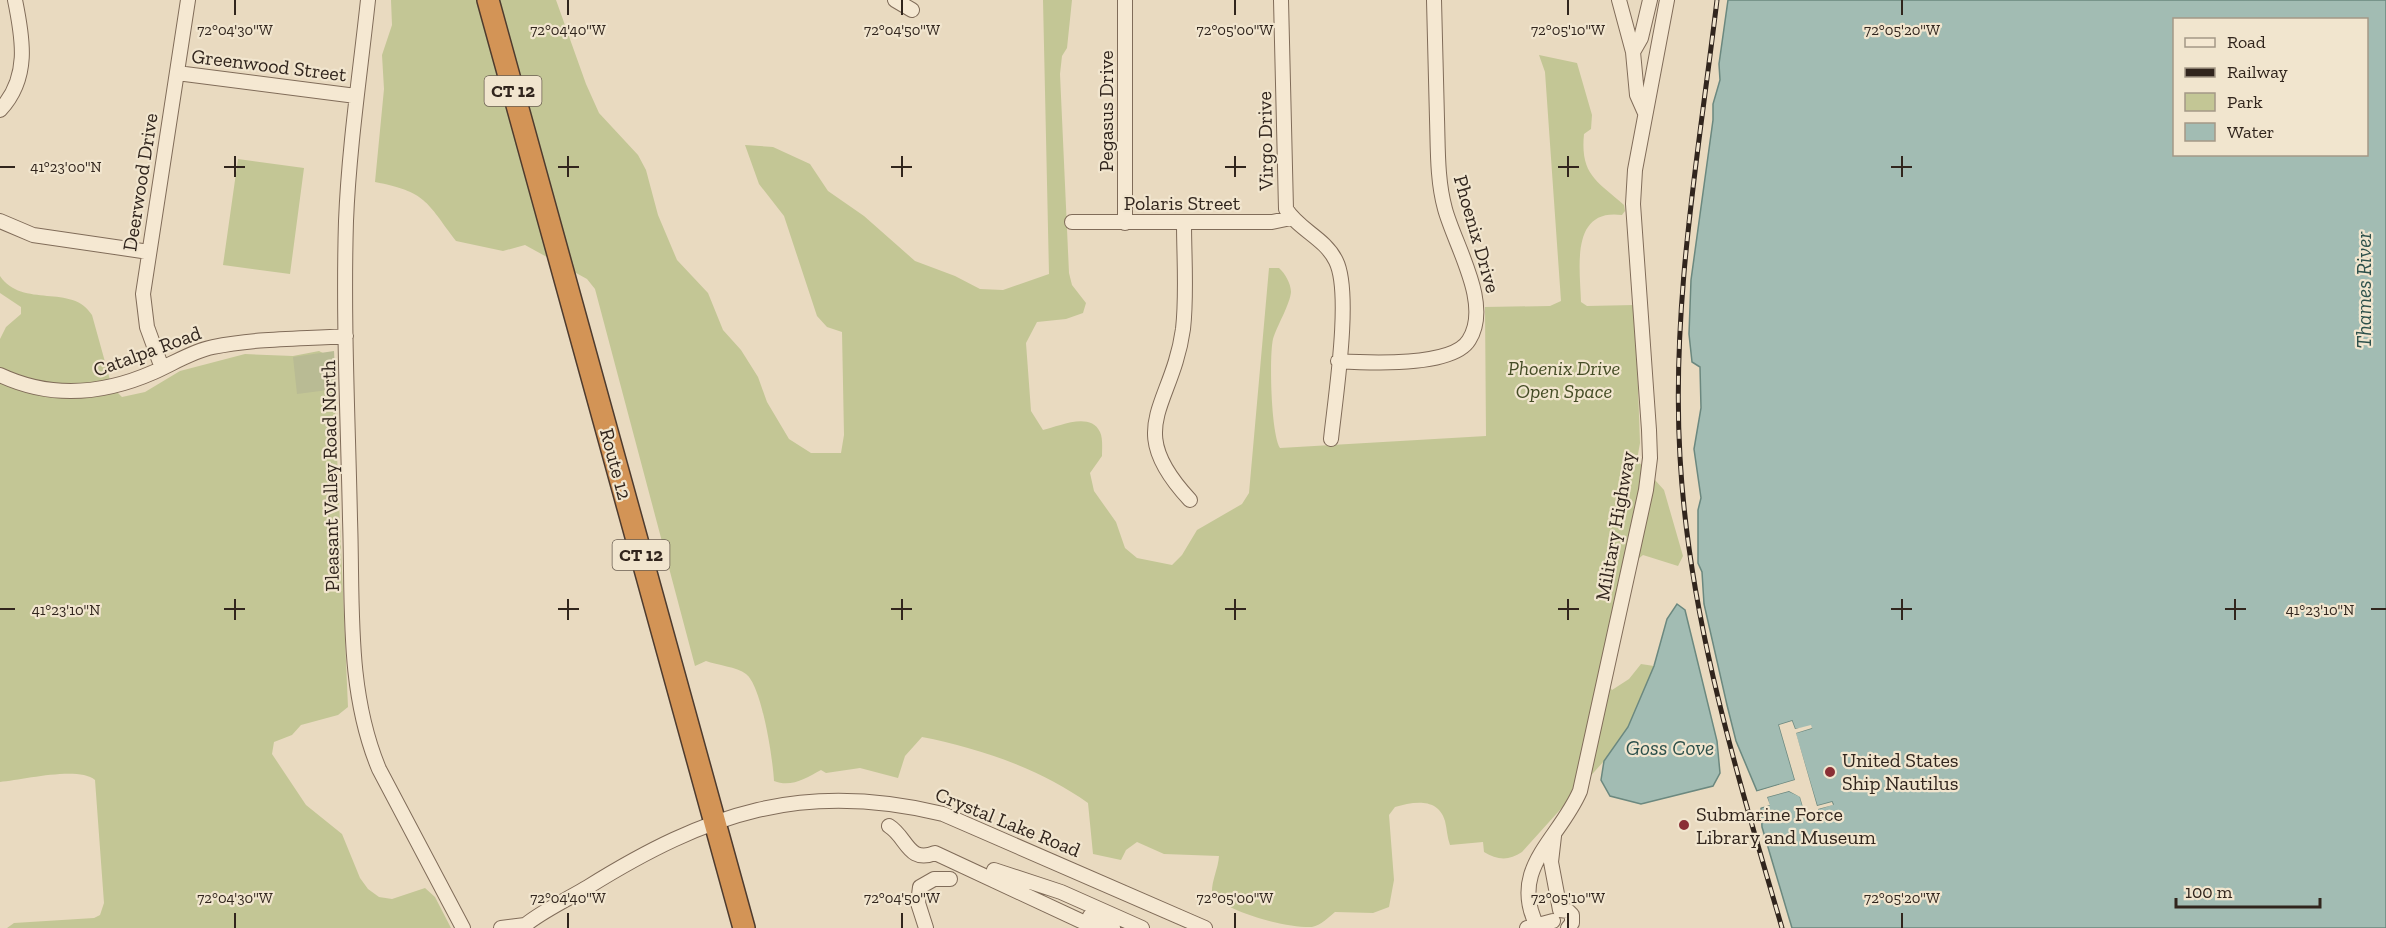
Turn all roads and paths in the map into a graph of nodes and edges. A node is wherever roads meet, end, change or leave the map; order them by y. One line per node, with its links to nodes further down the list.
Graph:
1 (15, 0): 17 (street)
2 (188, 0): 15 (street, Deerwood Drive)
3 (368, 0): 16 (street, Pleasant Valley Road North)
4 (488, 0): 31 (highway, Route 12 / CT 12)
5 (895, 0): 12 (street)
6 (1125, 0): 22 (street, Pegasus Drive)
7 (1281, 0): 19 (street, Virgo Drive)
8 (1434, 0): 26 (street, Phoenix Drive)
9 (1619, 0): 13 (street)
10 (1650, 0): 13 (street)
11 (1667, 0): 14 (street, Military Highway)
12 (912, 10)
13 (1633, 52): 14 (street); 18 (street)
14 (1655, 69): 18 (street, Military Highway)
15 (177, 73): 16 (street, Greenwood Street); 24 (street, Deerwood Drive)
16 (356, 96): 25 (street, Pleasant Valley Road North)
17 (0, 110)
18 (1645, 113): 33 (street, Military Highway)
19 (1291, 218): 23 (street, Polaris Street); 26 (street)
20 (0, 221): 24 (street)
21 (1072, 222): 22 (street, Polaris Street)
22 (1125, 223): 23 (street, Polaris Street)
23 (1184, 223): 30 (street)
24 (148, 252): 27 (street, Deerwood Drive)
25 (346, 336): 27 (street, Catalpa Road); 41 (street, Pleasant Valley Road North)
26 (1338, 361): 29 (street)
27 (162, 368): 28 (street, Catalpa Road)
28 (0, 375)
29 (1331, 439)
30 (1190, 500)
31 (715, 822): 39 (street, Crystal Lake Road); 43 (highway, Route 12 / CT 12); 49 (street, Crystal Lake Road)
32 (889, 826): 34 (street)
33 (1554, 836): 37 (street, Military Highway); 40 (street, Military Highway)
34 (935, 853): 36 (street); 38 (street)
35 (950, 879): 44 (street)
36 (1056, 910): 45 (street); 46 (street)
37 (1558, 920): 40 (street); 50 (street, Military Highway)
38 (1117, 923): 47 (street); 48 (street)
39 (524, 926): 42 (street, Crystal Lake Road)
40 (1534, 927)
41 (463, 928)
42 (501, 928)
43 (744, 928)
44 (926, 928)
45 (1084, 928)
46 (1096, 928)
47 (1136, 928)
48 (1142, 928)
49 (1205, 928)
50 (1568, 928)

